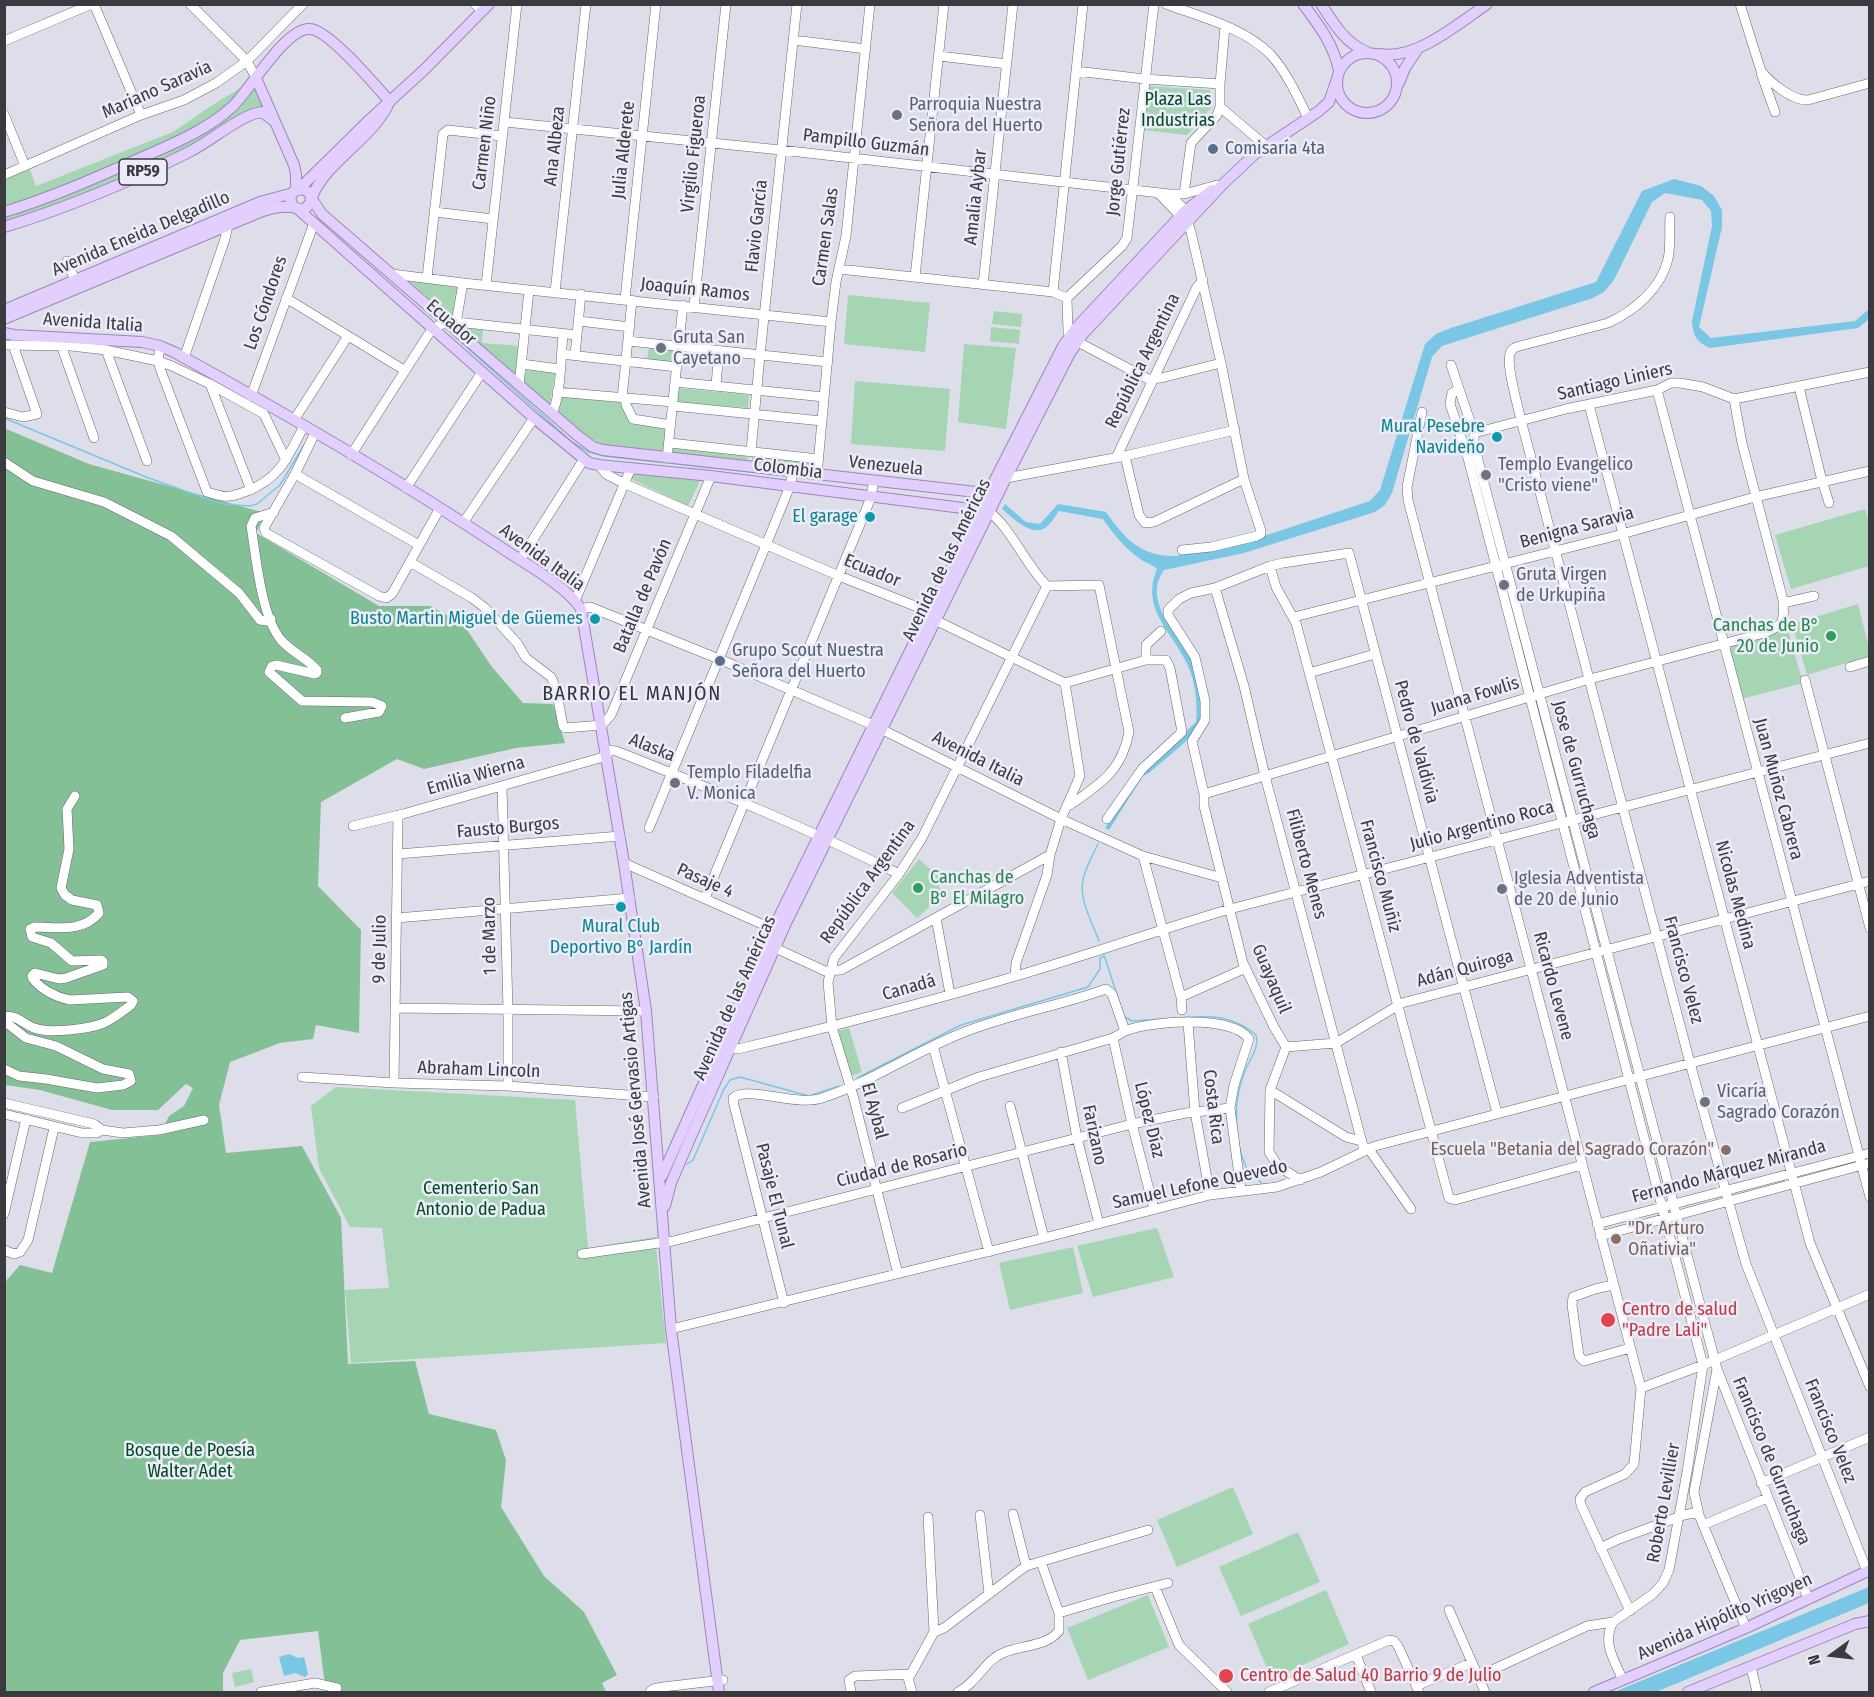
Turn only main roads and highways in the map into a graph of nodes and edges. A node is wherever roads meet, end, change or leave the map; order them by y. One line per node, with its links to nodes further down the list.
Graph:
1 (1303, 4): 7 (main road)
2 (1321, 4): 6 (main road)
3 (1487, 4): 5 (main road)
4 (482, 7): 10 (main road, Avenida Eneida Delgadillo)
5 (1418, 49): 6 (main road); 9 (main road)
6 (1372, 53): 7 (main road); 9 (main road)
7 (1338, 75): 11 (main road); 12 (main road)
8 (256, 78): 10 (main road, RP59); 13 (main road); 17 (main road, RP59)
9 (1397, 89): 11 (main road)
10 (390, 102): 14 (main road, Avenida Eneida Delgadillo); 15 (main road, Avenida Eneida Delgadillo)
11 (1352, 110): 12 (main road)
12 (1319, 111): 24 (main road, Avenida de las Américas)
13 (274, 121): 14 (main road); 18 (main road, RP59)
14 (296, 190): 15 (main road); 16 (main road); 19 (main road, Avenida Eneida Delgadillo)
15 (312, 198): 16 (main road); 25 (main road, Ecuador)
16 (296, 208): 20 (main road, Avenida Eneida Delgadillo); 26 (main road, Ecuador)
17 (4, 212)
18 (4, 227)
19 (4, 310)
20 (21, 312): 21 (main road, Avenida Eneida Delgadillo); 23 (main road)
21 (4, 321): 23 (main road, Avenida Italia)
22 (4, 333): 23 (main road, Avenida Italia)
23 (24, 333): 29 (main road, Avenida Italia)
24 (1074, 338): 27 (main road, Avenida de las Américas); 27 (main road, Avenida de las Américas)
25 (593, 447): 27 (main road, Venezuela)
26 (584, 459): 28 (main road, Colombia)
27 (993, 494): 28 (main road, Avenida de las Américas)
28 (985, 510): 30 (main road, Avenida de las Américas)
29 (578, 605): 33 (main road, Avenida José Gervasio Artigas)
30 (823, 836): 31 (main road, Avenida de las Américas); 31 (main road, Avenida de las Américas)
31 (770, 946): 32 (main road, Avenida de las Américas)
32 (724, 1048): 33 (main road, Avenida de las Américas); 34 (main road, Avenida de las Américas)
33 (660, 1180): 34 (main road, Avenida José Gervasio Artigas)
34 (663, 1221): 37 (main road, Avenida José Gervasio Artigas)
35 (1868, 1570): 39 (main road, Avenida Hipólito Yrigoyen)
36 (1869, 1621): 40 (main road)
37 (720, 1684): 38 (main road, Avenida José Gervasio Artigas)
38 (726, 1692)
39 (1594, 1692)
40 (1688, 1692)

